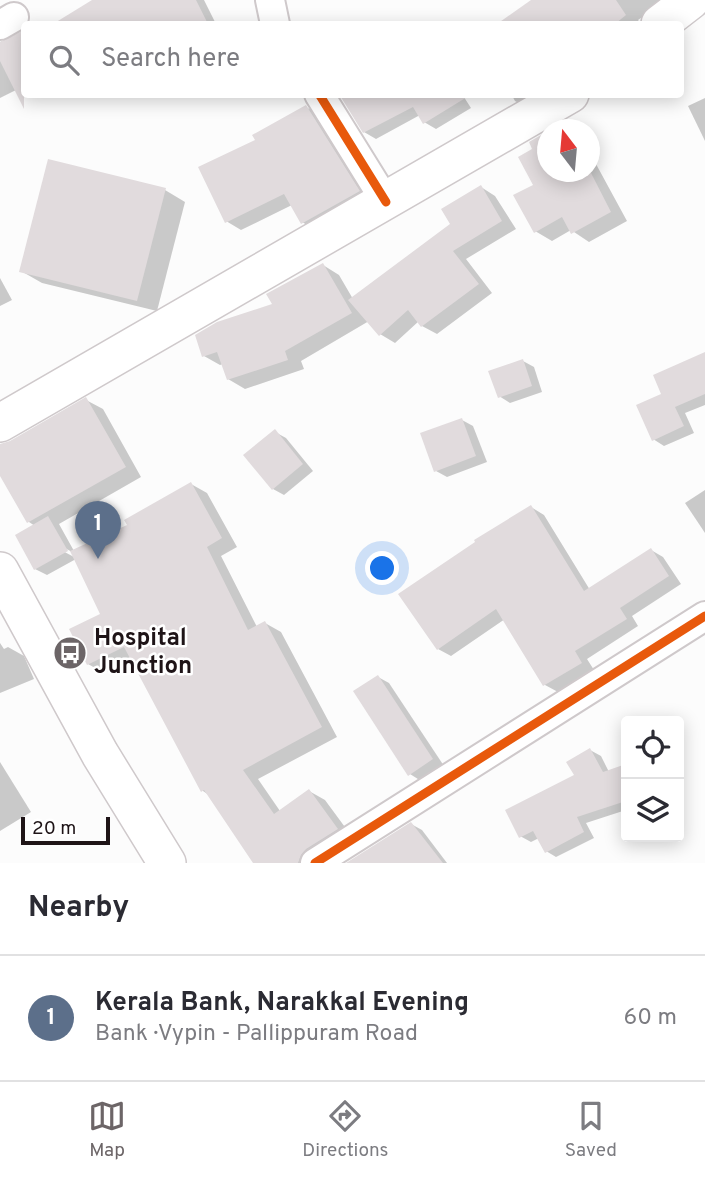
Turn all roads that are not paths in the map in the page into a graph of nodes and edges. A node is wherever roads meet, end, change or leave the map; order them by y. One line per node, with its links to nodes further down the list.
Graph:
1 (270, 0): 3 (street)
2 (691, 0): 4 (main road)
3 (274, 21)
4 (664, 21)
5 (321, 98): 7 (street)
6 (563, 98): 7 (main road)
7 (386, 202): 8 (main road)
8 (0, 423)
9 (0, 571): 11 (main road)
10 (705, 616): 12 (street)
11 (167, 863)
12 (316, 863)

